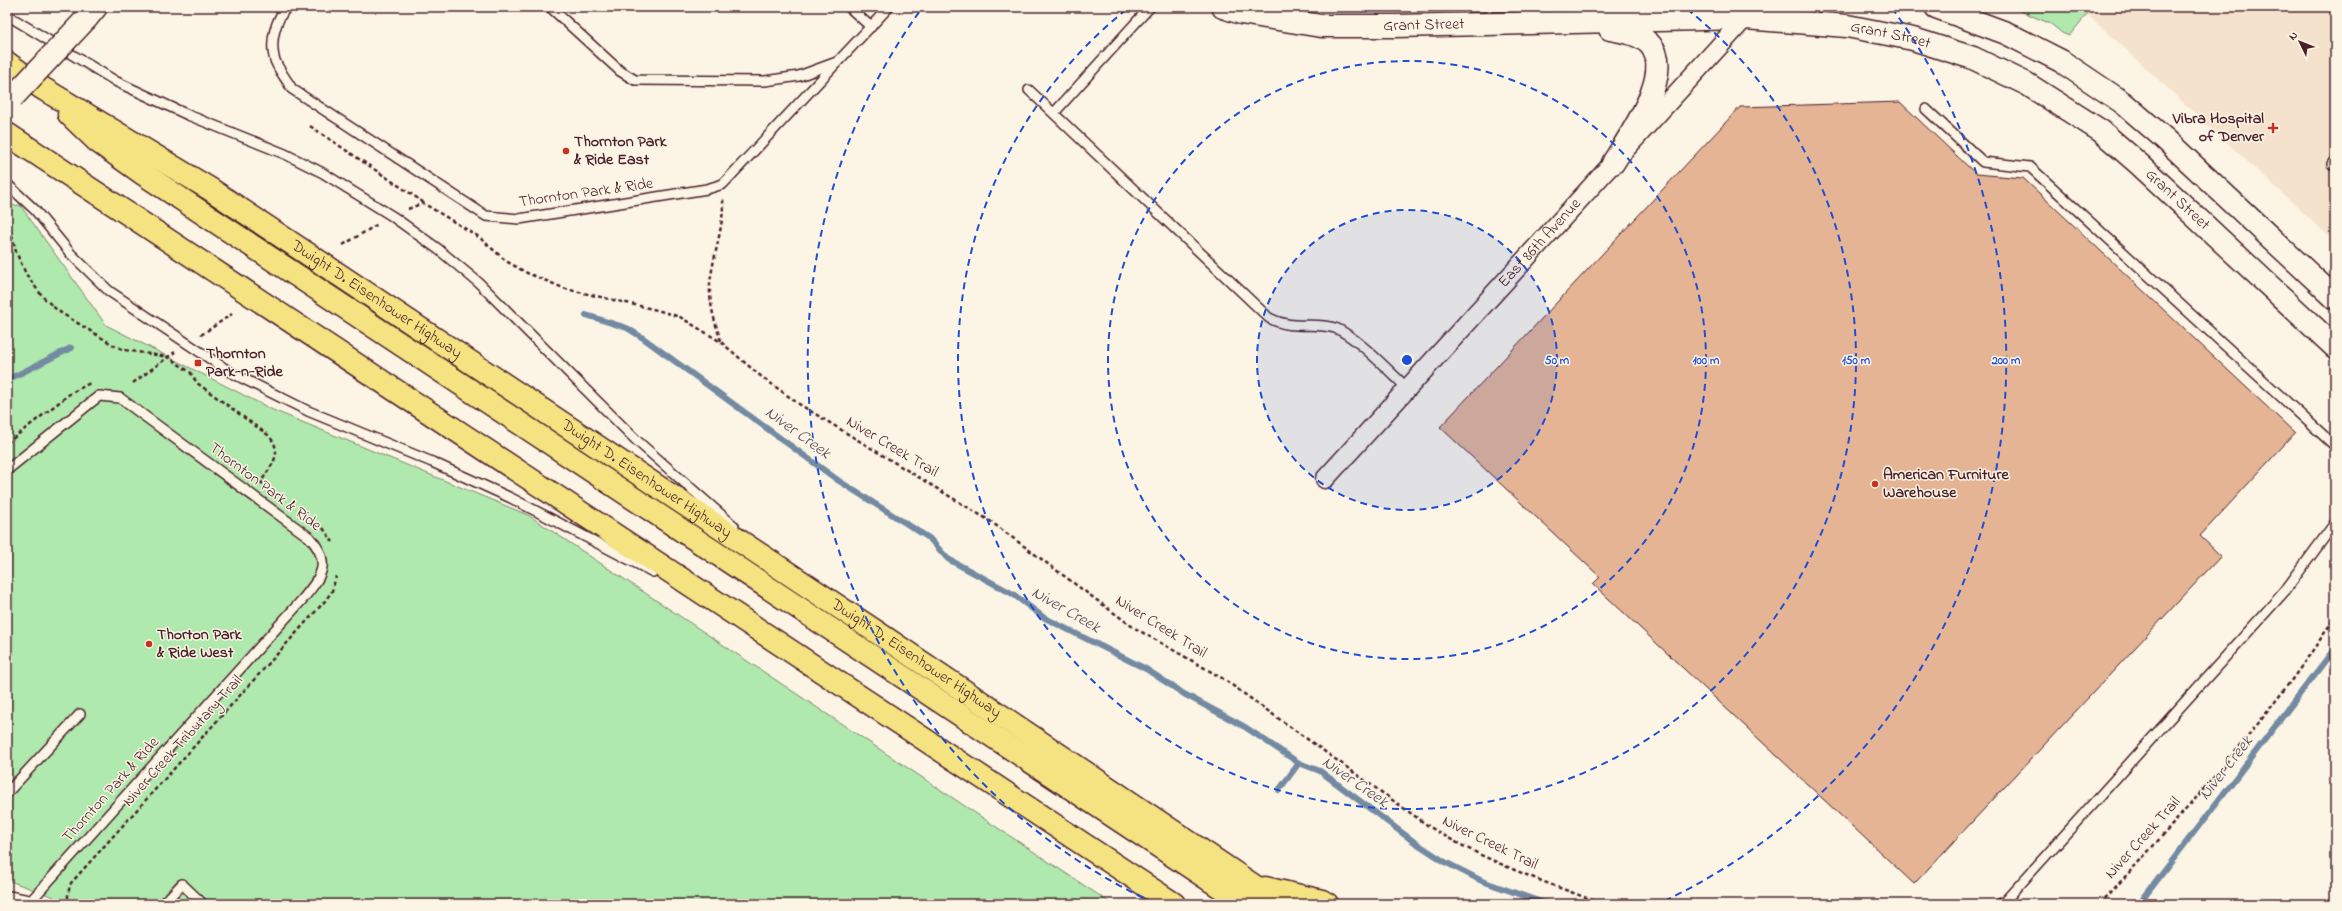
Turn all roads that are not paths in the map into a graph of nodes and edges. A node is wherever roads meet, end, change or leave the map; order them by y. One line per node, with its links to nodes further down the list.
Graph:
1 (287, 7): 13 (lane, Thornton Park & Ride)
2 (550, 7): 13 (lane)
3 (849, 7): 12 (lane)
4 (889, 7): 12 (lane)
5 (1150, 7): 19 (lane)
6 (1223, 7): 11 (street, Grant Street)
7 (1936, 7): 23 (street)
8 (91, 13): 17 (street, bridge)
9 (1750, 13): 11 (street, Grant Street); 21 (street, East 86th Avenue); 24 (street, Grant Street)
10 (7, 15): 30 (lane)
11 (1582, 23): 21 (street)
12 (871, 27): 13 (lane)
13 (839, 62)
14 (7, 63): 15 (highway, Dwight D. Eisenhower Highway)
15 (42, 88): 30 (highway, Dwight D. Eisenhower Highway); 34 (highway)
16 (1029, 90): 19 (lane)
17 (10, 101)
18 (1926, 109): 26 (lane)
19 (1054, 113): 25 (lane)
20 (7, 134): 31 (highway)
21 (1613, 163): 25 (street, East 86th Avenue)
22 (7, 184): 31 (lane)
23 (2335, 298)
24 (2335, 347)
25 (1408, 389): 28 (street, East 86th Avenue)
26 (2335, 446)
27 (7, 470): 36 (lane, Thornton Park & Ride)
28 (1325, 479)
29 (2335, 523): 42 (lane)
30 (800, 581): 34 (highway, Dwight D. Eisenhower Highway)
31 (769, 636): 39 (highway)
32 (80, 714): 33 (lane)
33 (7, 793)
34 (1249, 895): 40 (highway, Dwight D. Eisenhower Highway); 41 (highway)
35 (7, 900): 36 (street)
36 (27, 904)
37 (163, 904): 38 (lane)
38 (203, 904)
39 (1174, 904)
40 (1281, 904)
41 (1327, 904)
42 (2000, 904)

